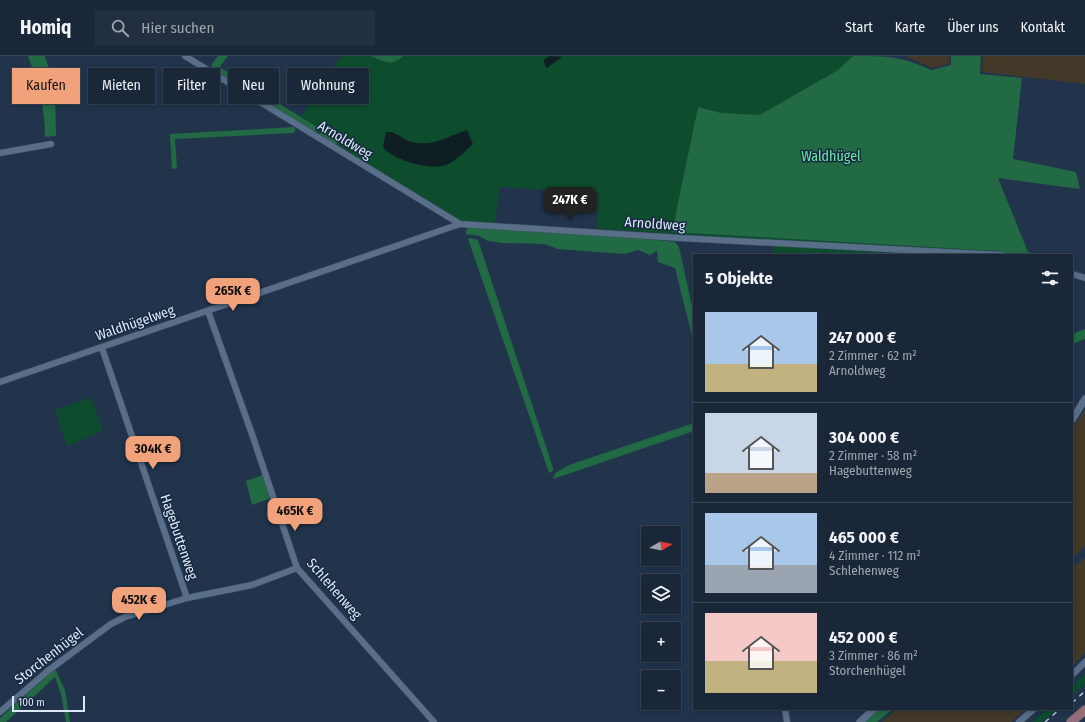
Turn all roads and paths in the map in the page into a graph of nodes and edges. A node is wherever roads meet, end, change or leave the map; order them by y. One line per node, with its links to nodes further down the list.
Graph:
1 (185, 56): 4 (street, Arnoldweg)
2 (51, 144): 3 (street)
3 (0, 153)
4 (460, 224): 5 (street, Arnoldweg); 8 (street, Waldhügelweg)
5 (983, 254)
6 (1073, 274): 7 (street)
7 (1085, 278)
8 (208, 311): 9 (street, Waldhügelweg); 13 (street, Schlehenweg)
9 (102, 348): 10 (street, Waldhügelweg); 14 (street, Hagebuttenweg)
10 (0, 382)
11 (1085, 399): 12 (street)
12 (1073, 418)
13 (297, 568): 14 (street, Storchenhügel); 22 (street, Schlehenweg)
14 (187, 598): 21 (street, Storchenhügel)
15 (1085, 662): 16 (street)
16 (1073, 673)
17 (785, 710): 23 (street)
18 (873, 710): 24 (street)
19 (1033, 710): 25 (street)
20 (1085, 710): 26 (main road)
21 (0, 712)
22 (434, 722)
23 (787, 722)
24 (860, 722)
25 (1019, 722)
26 (1072, 722)

